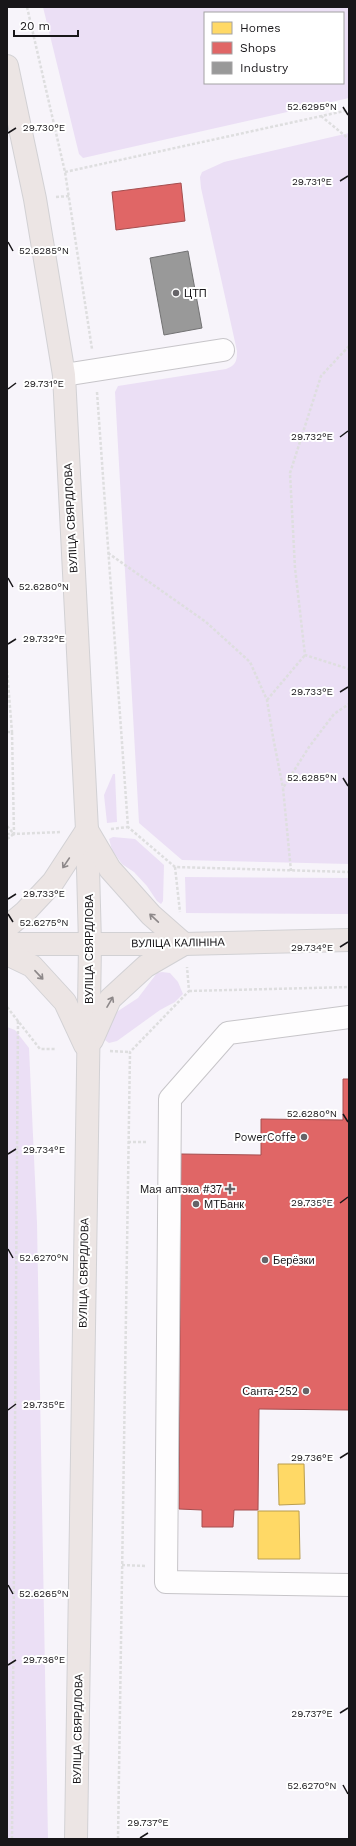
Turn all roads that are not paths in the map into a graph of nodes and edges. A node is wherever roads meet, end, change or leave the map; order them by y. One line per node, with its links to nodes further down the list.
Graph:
1 (7, 66): 2 (main road, ВУЛІЦА СВЯРДЛОВА)
2 (13, 121): 4 (main road, ВУЛІЦА СВЯРДЛОВА)
3 (223, 350): 4 (lane)
4 (64, 375): 5 (main road, ВУЛІЦА СВЯРДЛОВА)
5 (86, 830): 6 (main road, one-way to 6); 9 (main road, ВУЛІЦА СВЯРДЛОВА); 10 (main road, one-way to 5)
6 (7, 927)
7 (349, 940): 10 (main road, ВУЛІЦА КАЛІНІНА)
8 (7, 944): 9 (main road, ВУЛІЦА КАЛІНІНА)
9 (90, 944): 10 (main road, ВУЛІЦА КАЛІНІНА); 13 (main road, ВУЛІЦА СВЯРДЛОВА)
10 (185, 953): 13 (main road, one-way to 10)
11 (7, 954): 13 (main road, one-way to 13)
12 (349, 1017): 14 (lane)
13 (97, 1050): 15 (main road, ВУЛІЦА СВЯРДЛОВА)
14 (349, 1585)
15 (76, 1839)

